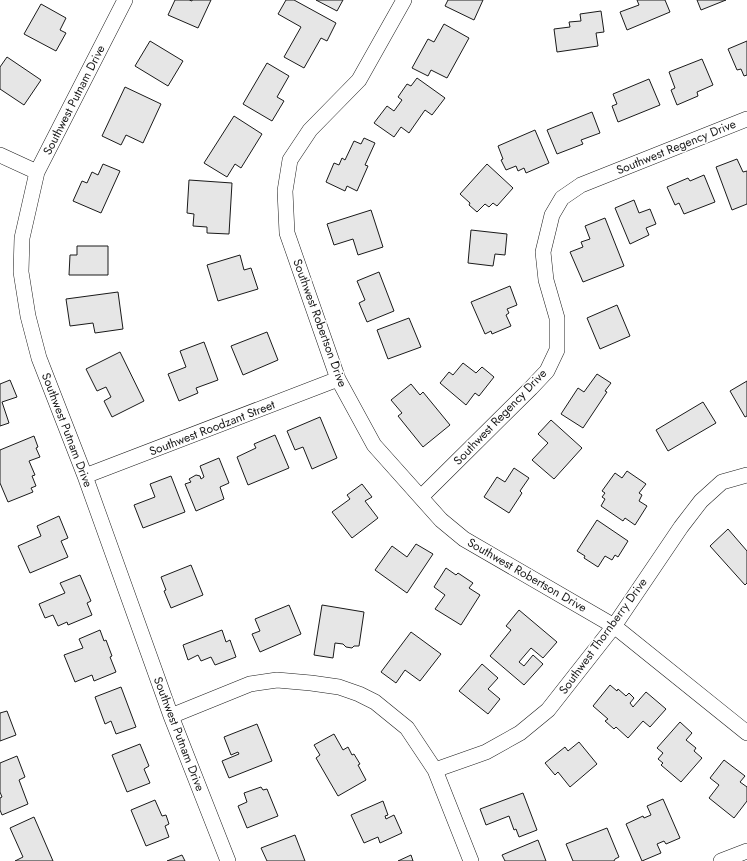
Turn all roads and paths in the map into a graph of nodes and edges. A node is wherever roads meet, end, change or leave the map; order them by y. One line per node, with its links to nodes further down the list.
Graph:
1 (125, 0): 5 (street, Southwest Putnam Drive)
2 (404, 0): 6 (street, Southwest Robertson Drive)
3 (747, 119): 9 (street, Southwest Regency Drive)
4 (0, 155): 5 (street)
5 (37, 172): 8 (street, Southwest Putnam Drive)
6 (338, 379): 8 (street, Southwest Roodzant Street); 9 (street, Southwest Robertson Drive)
7 (747, 475): 10 (street, Southwest Thornberry Drive)
8 (85, 476): 11 (street, Southwest Putnam Drive)
9 (421, 497): 10 (street, Southwest Robertson Drive)
10 (614, 626): 12 (street, Southwest Robertson Drive); 13 (street, Southwest Thornberry Drive)
11 (171, 716): 13 (street); 15 (street, Southwest Putnam Drive)
12 (747, 733)
13 (435, 770): 16 (street)
14 (747, 851): 17 (street)
15 (228, 861)
16 (471, 861)
17 (721, 861)

